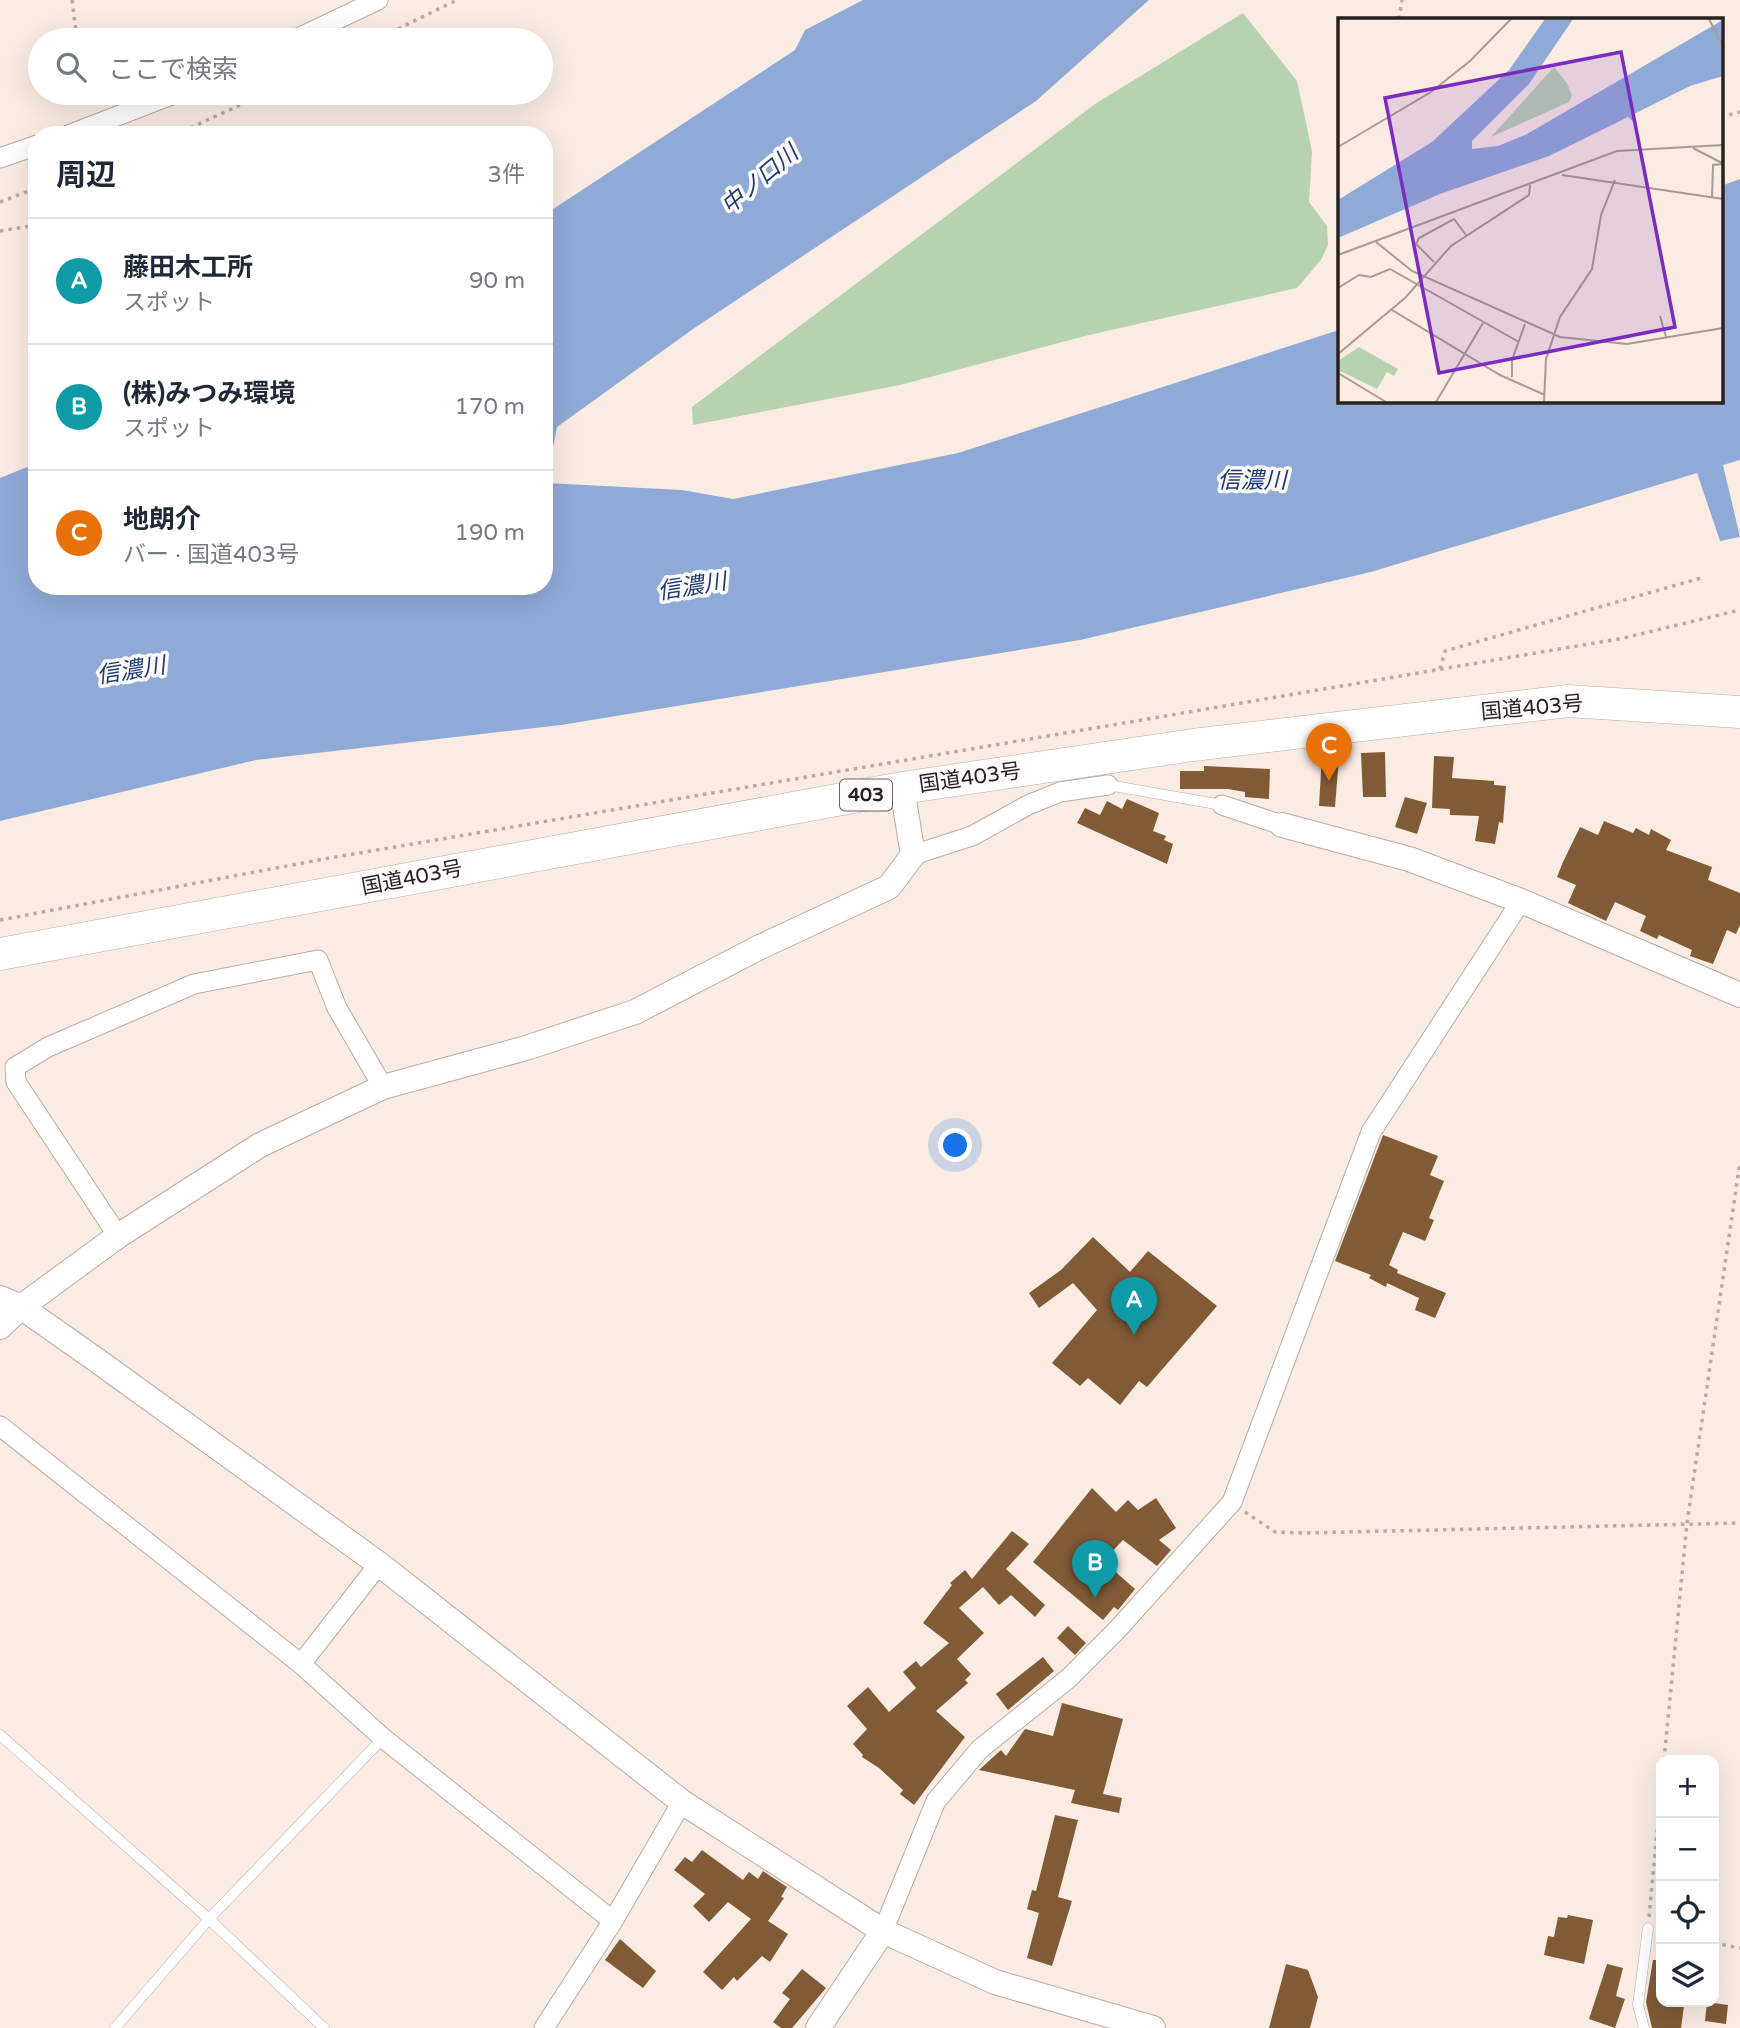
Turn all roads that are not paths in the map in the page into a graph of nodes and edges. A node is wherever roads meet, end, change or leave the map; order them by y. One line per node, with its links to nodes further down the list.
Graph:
1 (378, 0): 2 (street)
2 (319, 28)
3 (146, 105): 4 (street)
4 (91, 126)
5 (28, 148): 6 (street)
6 (0, 158)
7 (1740, 712): 9 (highway, 国道403号 / 403)
8 (1108, 785): 10 (lane); 12 (street)
9 (902, 788): 12 (street); 14 (highway, 国道403号 / 403)
10 (1222, 805): 11 (street)
11 (1282, 825): 13 (street)
12 (913, 855): 16 (street)
13 (1521, 901): 15 (street); 29 (street)
14 (0, 954)
15 (1740, 995)
16 (383, 1087): 17 (street); 17 (street)
17 (118, 1236): 18 (street)
18 (11, 1303): 19 (street); 21 (street)
19 (0, 1327)
20 (0, 1426): 22 (street)
21 (379, 1564): 22 (street); 25 (street)
22 (301, 1664): 24 (street)
23 (0, 1735): 26 (lane)
24 (383, 1738): 26 (lane); 27 (street)
25 (682, 1802): 27 (street); 29 (street)
26 (209, 1919): 30 (lane); 31 (lane)
27 (613, 1921): 32 (street)
28 (1648, 1928): 35 (lane)
29 (883, 1931): 33 (street); 34 (street)
30 (115, 2028)
31 (324, 2028)
32 (544, 2028)
33 (818, 2028)
34 (1153, 2028)
35 (1644, 2028)

